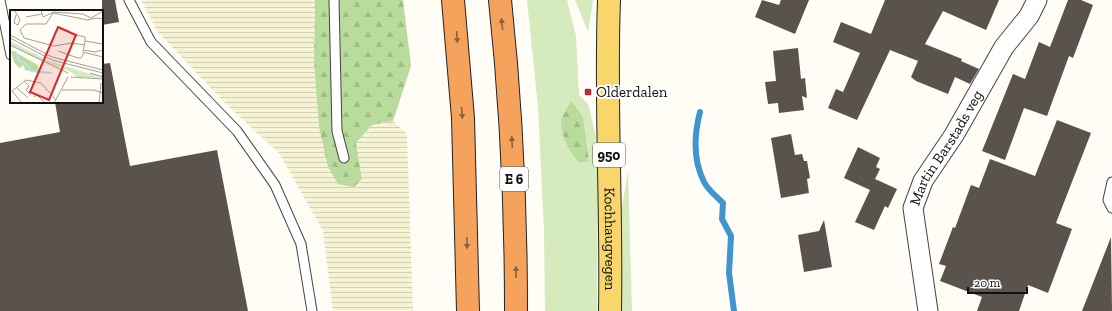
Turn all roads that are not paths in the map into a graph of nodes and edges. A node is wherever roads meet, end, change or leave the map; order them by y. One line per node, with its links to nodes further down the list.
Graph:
1 (0, 0): 8 (lane)
2 (130, 0): 12 (lane)
3 (334, 0): 9 (lane)
4 (453, 0): 13 (highway, one-way to 13)
5 (500, 0): 14 (highway, E 6, one-way to 5)
6 (609, 0): 15 (main road, Kochhaugvegen / 950)
7 (1037, 0): 16 (street, Martin Barstads veg)
8 (10, 50)
9 (344, 158)
10 (1112, 182): 11 (lane)
11 (1112, 208)
12 (312, 311)
13 (468, 311)
14 (516, 311)
15 (610, 311)
16 (928, 311)

